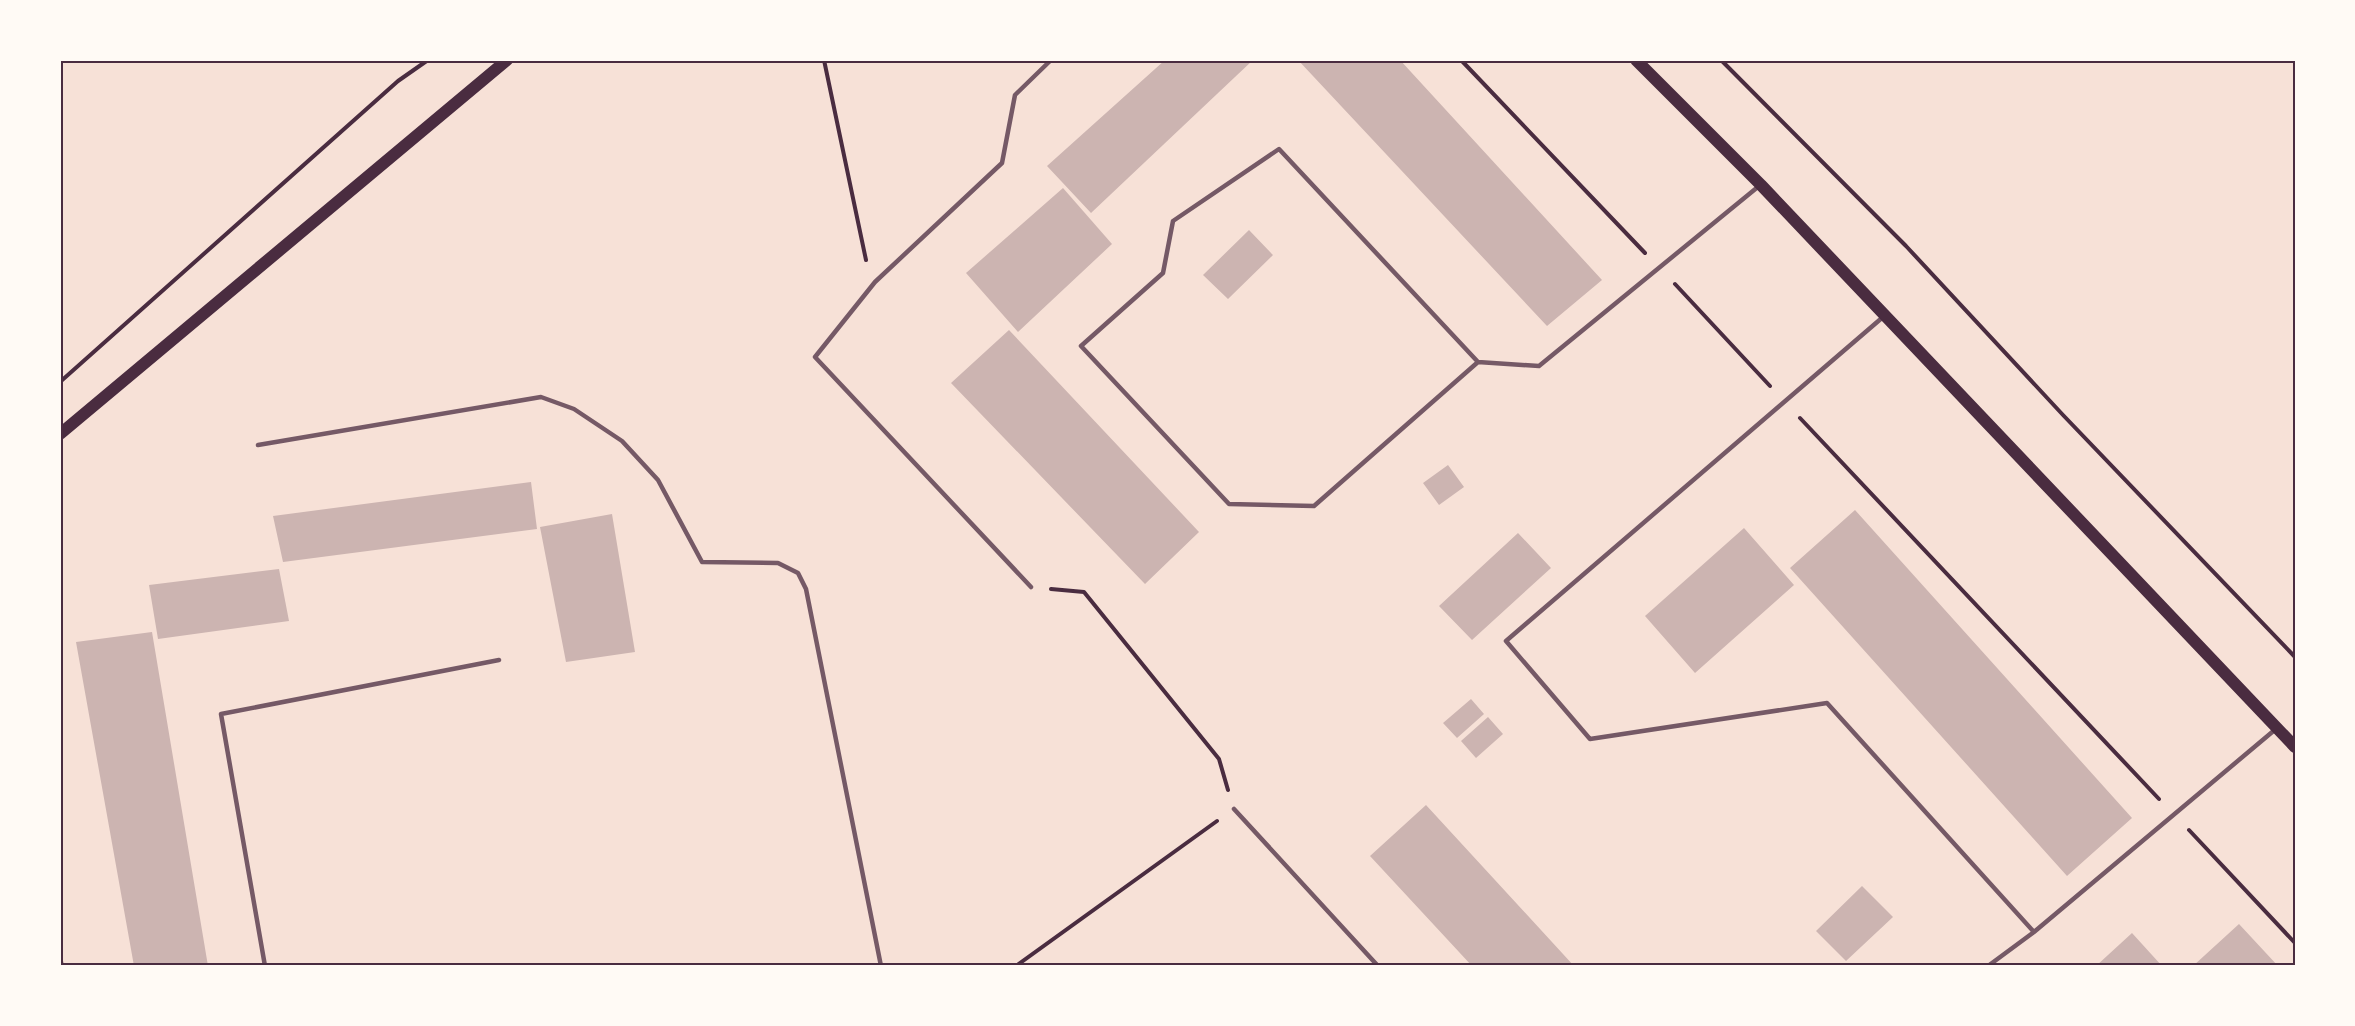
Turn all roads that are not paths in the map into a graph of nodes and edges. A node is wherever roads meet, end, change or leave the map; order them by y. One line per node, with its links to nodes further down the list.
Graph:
1 (507, 60): 7 (main road)
2 (1051, 60): 9 (lane)
3 (1636, 60): 4 (main road)
4 (1761, 184): 5 (main road); 6 (lane)
5 (1885, 315): 11 (main road); 14 (lane)
6 (1478, 362): 6 (lane)
7 (60, 434)
8 (258, 445): 18 (lane)
9 (1031, 588)
10 (499, 660): 17 (lane)
11 (2277, 728): 12 (main road); 14 (lane)
12 (2295, 747)
13 (1234, 809): 19 (lane)
14 (2034, 932): 20 (lane)
15 (60, 961): 16 (street)
16 (61, 966)
17 (265, 966)
18 (882, 966)
19 (1378, 966)
20 (1988, 966)

